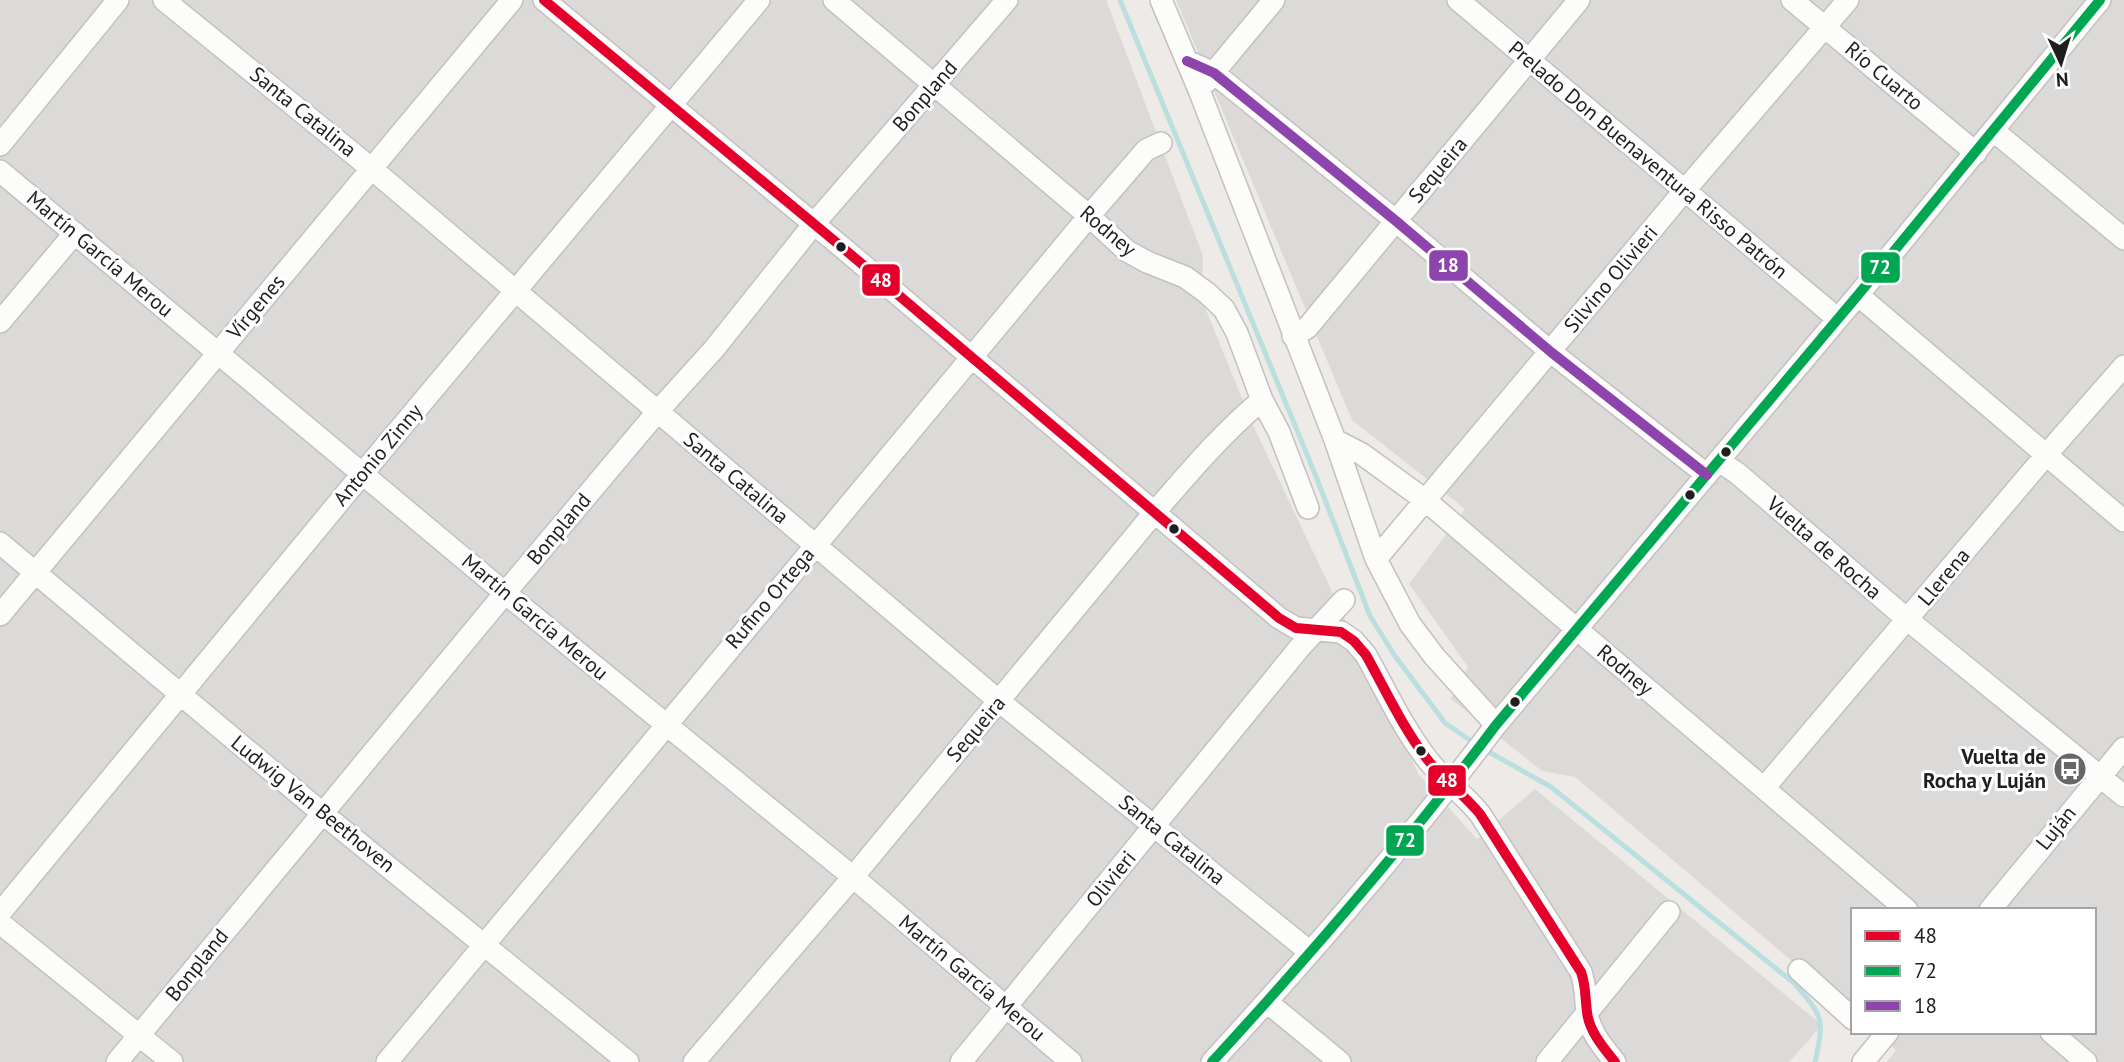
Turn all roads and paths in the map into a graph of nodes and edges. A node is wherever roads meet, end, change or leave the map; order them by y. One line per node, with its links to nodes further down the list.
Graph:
1 (118, 0): 24 (street)
2 (164, 0): 26 (street, Santa Catalina)
3 (512, 0): 26 (street, Vírgenes)
4 (544, 0): 21 (street)
5 (759, 0): 21 (street, Antonio Zinny)
6 (834, 0): 19 (street, Rodney)
7 (1007, 0): 19 (street, Bonpland)
8 (1161, 0): 16 (street)
9 (1274, 0): 18 (street)
10 (1458, 0): 17 (street, Prelado Don Buenaventura Risso Patrón)
11 (1579, 0): 17 (street, Sequeira)
12 (1792, 0): 15 (street, Río Cuarto)
13 (1848, 0): 15 (street, Silvino Olivieri)
14 (2100, 0): 22 (street)
15 (1826, 27): 25 (street, Río Cuarto); 28 (street, Silvino Olivieri)
16 (1187, 61): 18 (street, Vuelta de Rocha); 20 (street)
17 (1529, 61): 28 (street, Prelado Don Buenaventura Risso Patrón); 30 (street, Sequeira)
18 (1214, 73): 20 (street); 30 (street, Vuelta de Rocha)
19 (935, 84): 29 (street, Rodney); 31 (street, Bonpland)
20 (1199, 90): 38 (street)
21 (670, 105): 31 (street); 34 (street, Antonio Zinny)
22 (1994, 131): 25 (street); 33 (street)
23 (1161, 143): 29 (street, Rufino Ortega)
24 (0, 145)
25 (1976, 153): 35 (street)
26 (372, 169): 34 (street, Santa Catalina); 39 (street, Vírgenes)
27 (0, 171): 32 (street, Martín García Merou)
28 (1685, 190): 36 (street, Prelado Don Buenaventura Risso Patrón); 40 (street, Silvino Olivieri)
29 (1089, 216): 41 (street, Rufino Ortega); 43 (street, Rodney)
30 (1396, 221): 38 (street, Sequeira); 40 (street, Vuelta de Rocha)
31 (813, 225): 41 (street); 44 (street, Bonpland)
32 (75, 233): 37 (street); 39 (street, Martín García Merou)
33 (2124, 239)
34 (516, 290): 44 (street, Santa Catalina); 48 (street, Antonio Zinny)
35 (1858, 295): 36 (street); 46 (street)
36 (1838, 319): 47 (street)
37 (0, 322)
38 (1293, 336): 45 (street)
39 (218, 352): 48 (street, Martín García Merou); 56 (street, Vírgenes)
40 (1551, 352): 47 (street, Vuelta de Rocha); 49 (street, Silvino Olivieri)
41 (972, 359): 51 (street); 54 (street, Rufino Ortega)
42 (2124, 366): 46 (street, Llerena)
43 (1262, 400): 50 (street, Rodney); 51 (street, Sequeira)
44 (658, 411): 54 (street, Santa Catalina); 57 (street, Bonpland)
45 (1335, 440): 49 (street, Rodney); 55 (street)
46 (2046, 455): 52 (street); 60 (street, Llerena)
47 (1713, 468): 60 (street, Vuelta de Rocha); 61 (street)
48 (363, 473): 57 (street, Martín García Merou); 63 (street, Antonio Zinny)
49 (1425, 500): 55 (street, Silvino Olivieri); 61 (street, Rodney)
50 (1308, 508)
51 (1154, 513): 62 (street); 64 (street, Sequeira)
52 (2124, 521)
53 (0, 543): 56 (street, Ludwig Van Beethoven)
54 (815, 544): 64 (street, Santa Catalina); 65 (street, Rufino Ortega)
55 (1376, 559): 66 (street)
56 (35, 573): 59 (street, Vírgenes); 63 (street, Ludwig Van Beethoven)
57 (505, 593): 65 (street, Martín García Merou); 72 (street, Bonpland)
58 (1344, 600): 62 (street, Olivieri)
59 (0, 615)
60 (1908, 620): 68 (street, Vuelta de Rocha); 70 (street, Llerena)
61 (1577, 629): 66 (street); 70 (street, Rodney)
62 (1317, 630): 69 (street); 73 (street, Olivieri)
63 (179, 695): 72 (street, Ludwig Van Beethoven); 78 (street, Antonio Zinny)
64 (999, 701): 73 (street, Santa Catalina); 74 (street, Sequeira)
65 (666, 724): 74 (street, Martín García Merou); 80 (street, Rufino Ortega)
66 (1496, 725): 69 (street)
67 (2124, 748): 68 (street, Luján)
68 (2099, 776): 71 (street, Vuelta de Rocha); 76 (street, Luján)
69 (1450, 785): 81 (street); 85 (street)
70 (1764, 788): 75 (street, Rodney)
71 (2124, 796)
72 (322, 813): 80 (street, Ludwig Van Beethoven); 88 (street, Bonpland)
73 (1154, 826): 81 (street, Santa Catalina); 84 (street, Olivieri)
74 (853, 877): 84 (street, Martín García Merou); 94 (street, Sequeira)
75 (1905, 908)
76 (1992, 908)
77 (1669, 912): 85 (street)
78 (0, 913)
79 (0, 923): 88 (street)
80 (485, 944): 92 (street, Rufino Ortega); 93 (street, Ludwig Van Beethoven)
81 (1310, 952): 83 (street)
82 (1799, 970): 86 (street)
83 (1267, 1002): 97 (street); 98 (street)
84 (1006, 1007): 95 (street, Olivieri); 96 (street, Martín García Merou)
85 (1587, 1014): 99 (street); 100 (street)
86 (1851, 1017)
87 (2053, 1034): 102 (street)
88 (139, 1035): 90 (street, Bonpland); 91 (street)
89 (1878, 1036): 101 (street)
90 (117, 1062)
91 (172, 1062)
92 (387, 1062)
93 (628, 1062)
94 (694, 1062)
95 (961, 1062)
96 (1071, 1062)
97 (1212, 1062)
98 (1340, 1062)
99 (1547, 1062)
100 (1615, 1062)
101 (1863, 1062)
102 (2086, 1062)

